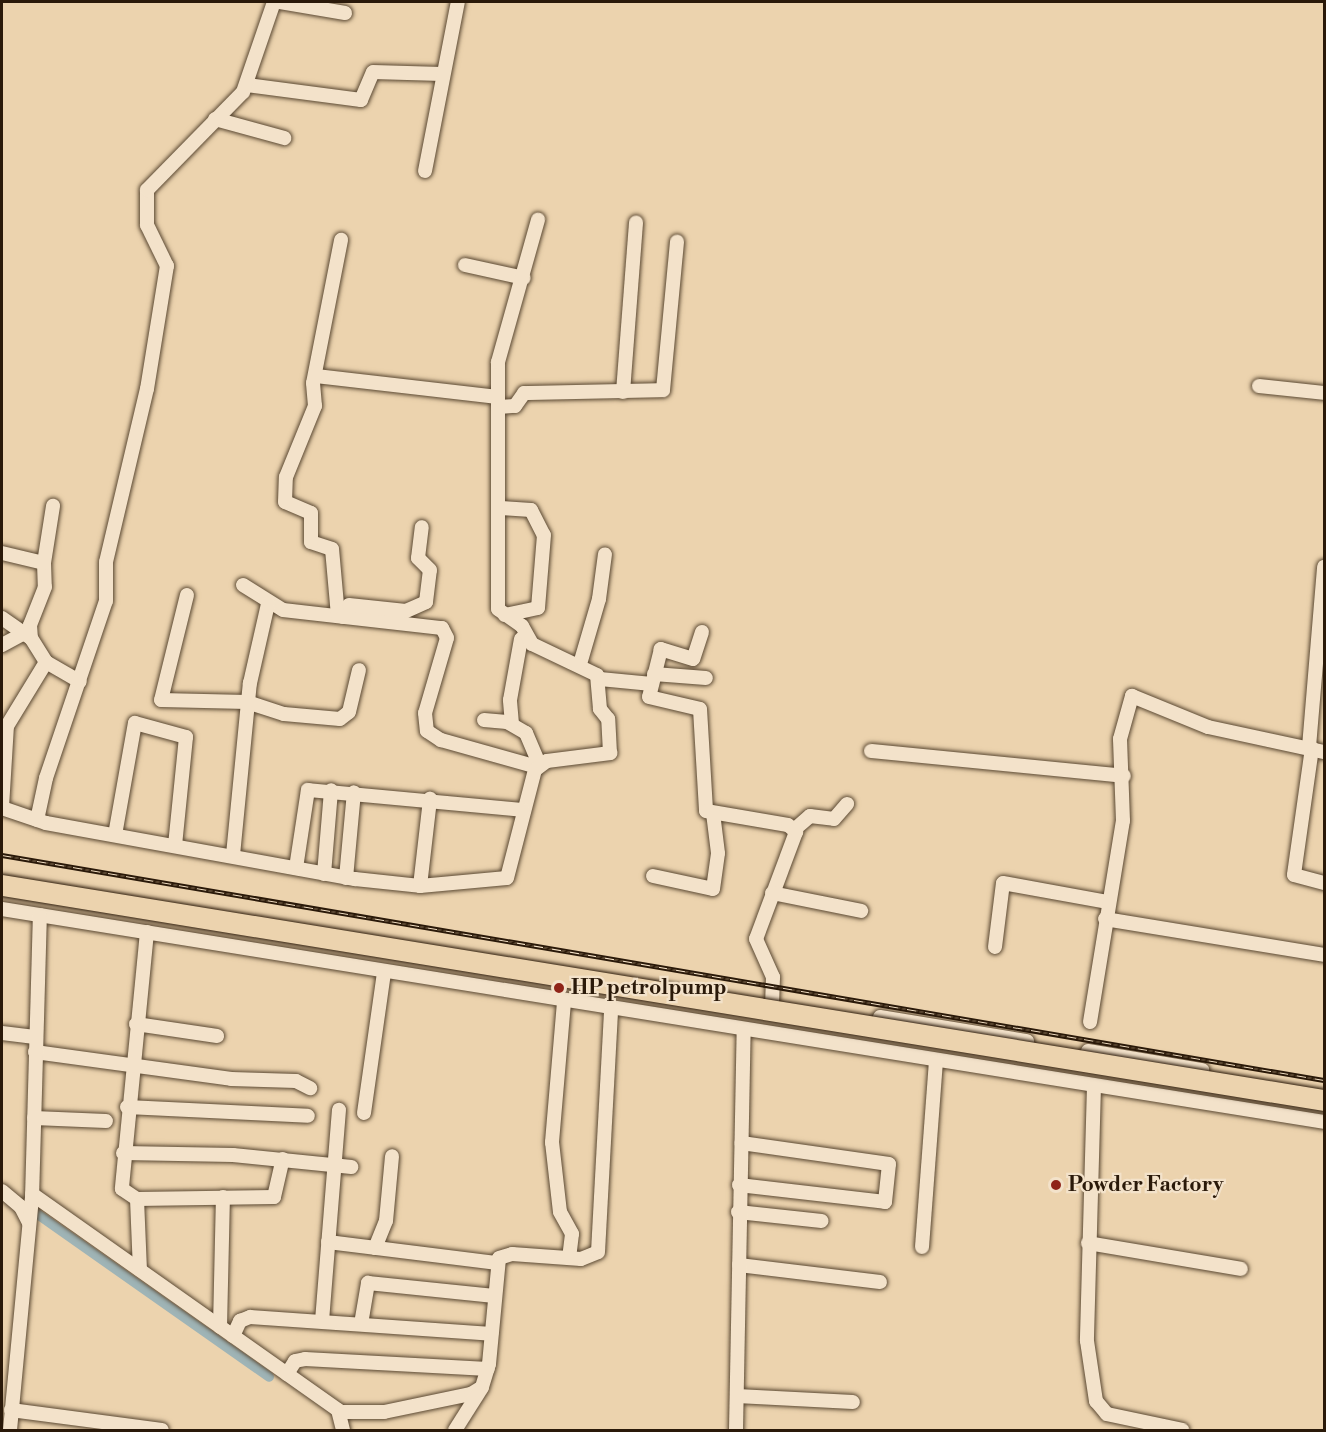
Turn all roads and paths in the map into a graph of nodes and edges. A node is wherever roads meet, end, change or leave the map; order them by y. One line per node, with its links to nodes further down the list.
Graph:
1 (274, 2): 6 (street)
2 (280, 2): 4 (street)
3 (458, 2): 5 (street)
4 (345, 13)
5 (442, 74): 6 (street); 9 (street)
6 (247, 85): 7 (street)
7 (215, 119): 8 (street); 44 (street)
8 (284, 138)
9 (425, 171)
10 (538, 220): 15 (street)
11 (636, 222): 18 (street)
12 (341, 240): 16 (street)
13 (677, 242): 18 (street)
14 (465, 265): 15 (street)
15 (524, 278): 20 (street)
16 (316, 376): 20 (street); 32 (street)
17 (1259, 386): 19 (street)
18 (623, 392): 20 (street)
19 (1324, 393)
20 (499, 402): 22 (street)
21 (53, 506): 26 (street)
22 (501, 508): 31 (street); 31 (street)
23 (422, 527): 32 (street)
24 (2, 553): 26 (street)
25 (605, 554): 39 (street)
26 (44, 563): 35 (street)
27 (1324, 567): 48 (street)
28 (243, 585): 30 (street)
29 (188, 595): 45 (street)
30 (268, 604): 32 (street); 45 (street)
31 (504, 615): 39 (street)
32 (340, 616): 50 (street)
33 (2, 618): 35 (street)
34 (702, 632): 43 (street)
35 (26, 636): 37 (street); 38 (street)
36 (521, 639): 47 (street)
37 (2, 645)
38 (46, 662): 44 (street); 56 (street)
39 (580, 664): 42 (street)
40 (359, 670): 45 (street)
41 (706, 678): 43 (street)
42 (600, 679): 43 (street); 50 (street)
43 (653, 679): 58 (street)
44 (80, 682): 59 (street)
45 (248, 702): 63 (street)
46 (484, 720): 47 (street)
47 (512, 724): 50 (street)
48 (1315, 749): 51 (street); 69 (street)
49 (871, 751): 51 (street)
50 (538, 766): 57 (street)
51 (1124, 776): 75 (street)
52 (331, 790): 53 (street); 64 (street); 65 (street)
53 (354, 792): 54 (street); 68 (street)
54 (430, 799): 57 (street); 71 (street)
55 (847, 804): 60 (street)
56 (2, 808): 59 (street)
57 (523, 810): 71 (street)
58 (713, 813): 60 (street); 67 (street)
59 (37, 820): 61 (street)
60 (795, 830): 73 (street)
61 (115, 835): 62 (street); 62 (street)
62 (174, 845): 63 (street)
63 (233, 855): 64 (street)
64 (296, 868): 65 (street)
65 (324, 874): 68 (street)
66 (2, 876): 72 (street)
67 (653, 876)
68 (346, 878): 71 (street)
69 (1324, 883)
70 (2, 885): 103 (highway, bridge)
71 (420, 886)
72 (96, 892): 80 (street); 84 (street)
73 (772, 893): 77 (street); 87 (street)
74 (2, 898): 107 (highway)
75 (1108, 902): 79 (street); 82 (street)
76 (2, 909): 78 (street)
77 (861, 911)
78 (40, 915): 80 (street); 94 (street)
79 (1105, 918): 83 (street); 89 (street)
80 (92, 923): 81 (street)
81 (147, 933): 85 (street); 90 (street)
82 (995, 947)
83 (1324, 955)
84 (555, 966): 86 (street); 87 (street)
85 (384, 972): 86 (street); 106 (street)
86 (557, 1001): 88 (street); 130 (street)
87 (772, 1002): 95 (street)
88 (610, 1010): 91 (street); 130 (street)
89 (1090, 1022)
90 (136, 1024): 93 (street); 98 (street)
91 (744, 1031): 97 (street); 112 (street)
92 (2, 1034): 94 (street)
93 (217, 1036)
94 (35, 1037): 96 (street)
95 (1043, 1044): 99 (street); 102 (street)
96 (35, 1052): 98 (street); 109 (street)
97 (936, 1062): 99 (street); 128 (street)
98 (132, 1063): 101 (street); 104 (street)
99 (1035, 1078): 100 (street)
100 (1094, 1086): 111 (street); 127 (street)
101 (310, 1088)
102 (1324, 1091)
103 (1324, 1100)
104 (127, 1107): 108 (street); 113 (street)
105 (339, 1110): 116 (street)
106 (364, 1113)
107 (1324, 1113)
108 (308, 1116)
109 (34, 1118): 110 (street); 120 (street)
110 (106, 1121)
111 (1324, 1122)
112 (741, 1143): 118 (street); 118 (street)
113 (123, 1153): 115 (street); 122 (street)
114 (392, 1156): 129 (street)
115 (283, 1159): 116 (street); 121 (street)
116 (334, 1162): 117 (street); 126 (street)
117 (351, 1167)
118 (739, 1185): 123 (street)
119 (2, 1191): 124 (street)
120 (32, 1196): 124 (street); 134 (street)
121 (223, 1197): 122 (street); 139 (street)
122 (137, 1198): 134 (street)
123 (738, 1212): 125 (street); 132 (street)
124 (30, 1220): 147 (street)
125 (822, 1221)
126 (328, 1242): 129 (street); 137 (street)
127 (1088, 1243): 133 (street); 152 (street)
128 (922, 1247)
129 (375, 1248): 131 (street)
130 (569, 1258): 131 (street)
131 (496, 1263): 136 (street)
132 (739, 1265): 135 (street); 145 (street)
133 (1241, 1269)
134 (140, 1270): 139 (street)
135 (880, 1282)
136 (494, 1296): 138 (street); 140 (street)
137 (322, 1321): 138 (street); 141 (street)
138 (361, 1324): 140 (street)
139 (220, 1327): 141 (street)
140 (491, 1334): 142 (street)
141 (233, 1336): 143 (street)
142 (488, 1369): 143 (street); 144 (street)
143 (287, 1374): 148 (street)
144 (482, 1387): 148 (street); 150 (street)
145 (737, 1396): 146 (street); 151 (street)
146 (853, 1402)
147 (8, 1419): 149 (street)
148 (341, 1421)
149 (162, 1431)
150 (455, 1431)
151 (736, 1431)
152 (1182, 1431)

